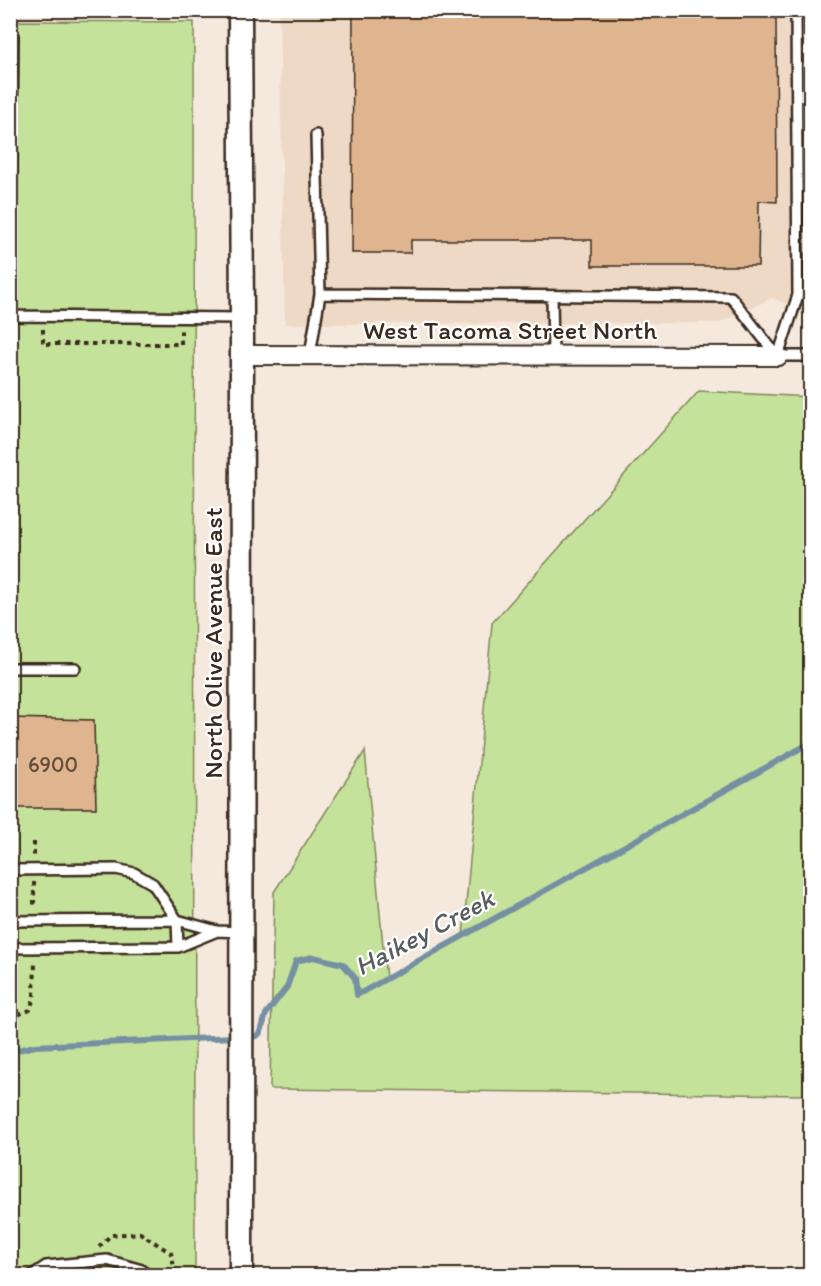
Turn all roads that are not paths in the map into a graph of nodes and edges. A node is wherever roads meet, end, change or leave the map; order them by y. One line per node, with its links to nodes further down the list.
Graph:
1 (240, 10): 9 (street, North Olive Avenue East)
2 (796, 10): 13 (lane)
3 (13, 35): 5 (lane)
4 (316, 135): 6 (lane)
5 (11, 243): 8 (lane)
6 (320, 294): 7 (lane); 11 (lane)
7 (552, 296): 12 (lane); 13 (lane)
8 (11, 317): 9 (lane)
9 (242, 318): 10 (street, North Olive Avenue East)
10 (242, 355): 11 (street, West Tacoma Street North); 21 (street, North Olive Avenue East)
11 (310, 355): 12 (street, West Tacoma Street North)
12 (552, 356): 13 (street, West Tacoma Street North)
13 (778, 356): 14 (lane)
14 (810, 356)
15 (10, 668): 16 (lane)
16 (75, 668)
17 (10, 870): 18 (lane)
18 (177, 920): 19 (lane); 20 (lane); 22 (lane)
19 (10, 921)
20 (217, 931): 21 (lane); 22 (lane)
21 (241, 932): 26 (street, North Olive Avenue East)
22 (178, 947): 23 (lane)
23 (10, 948)
24 (142, 1270): 25 (lane)
25 (31, 1275)
26 (241, 1275)

